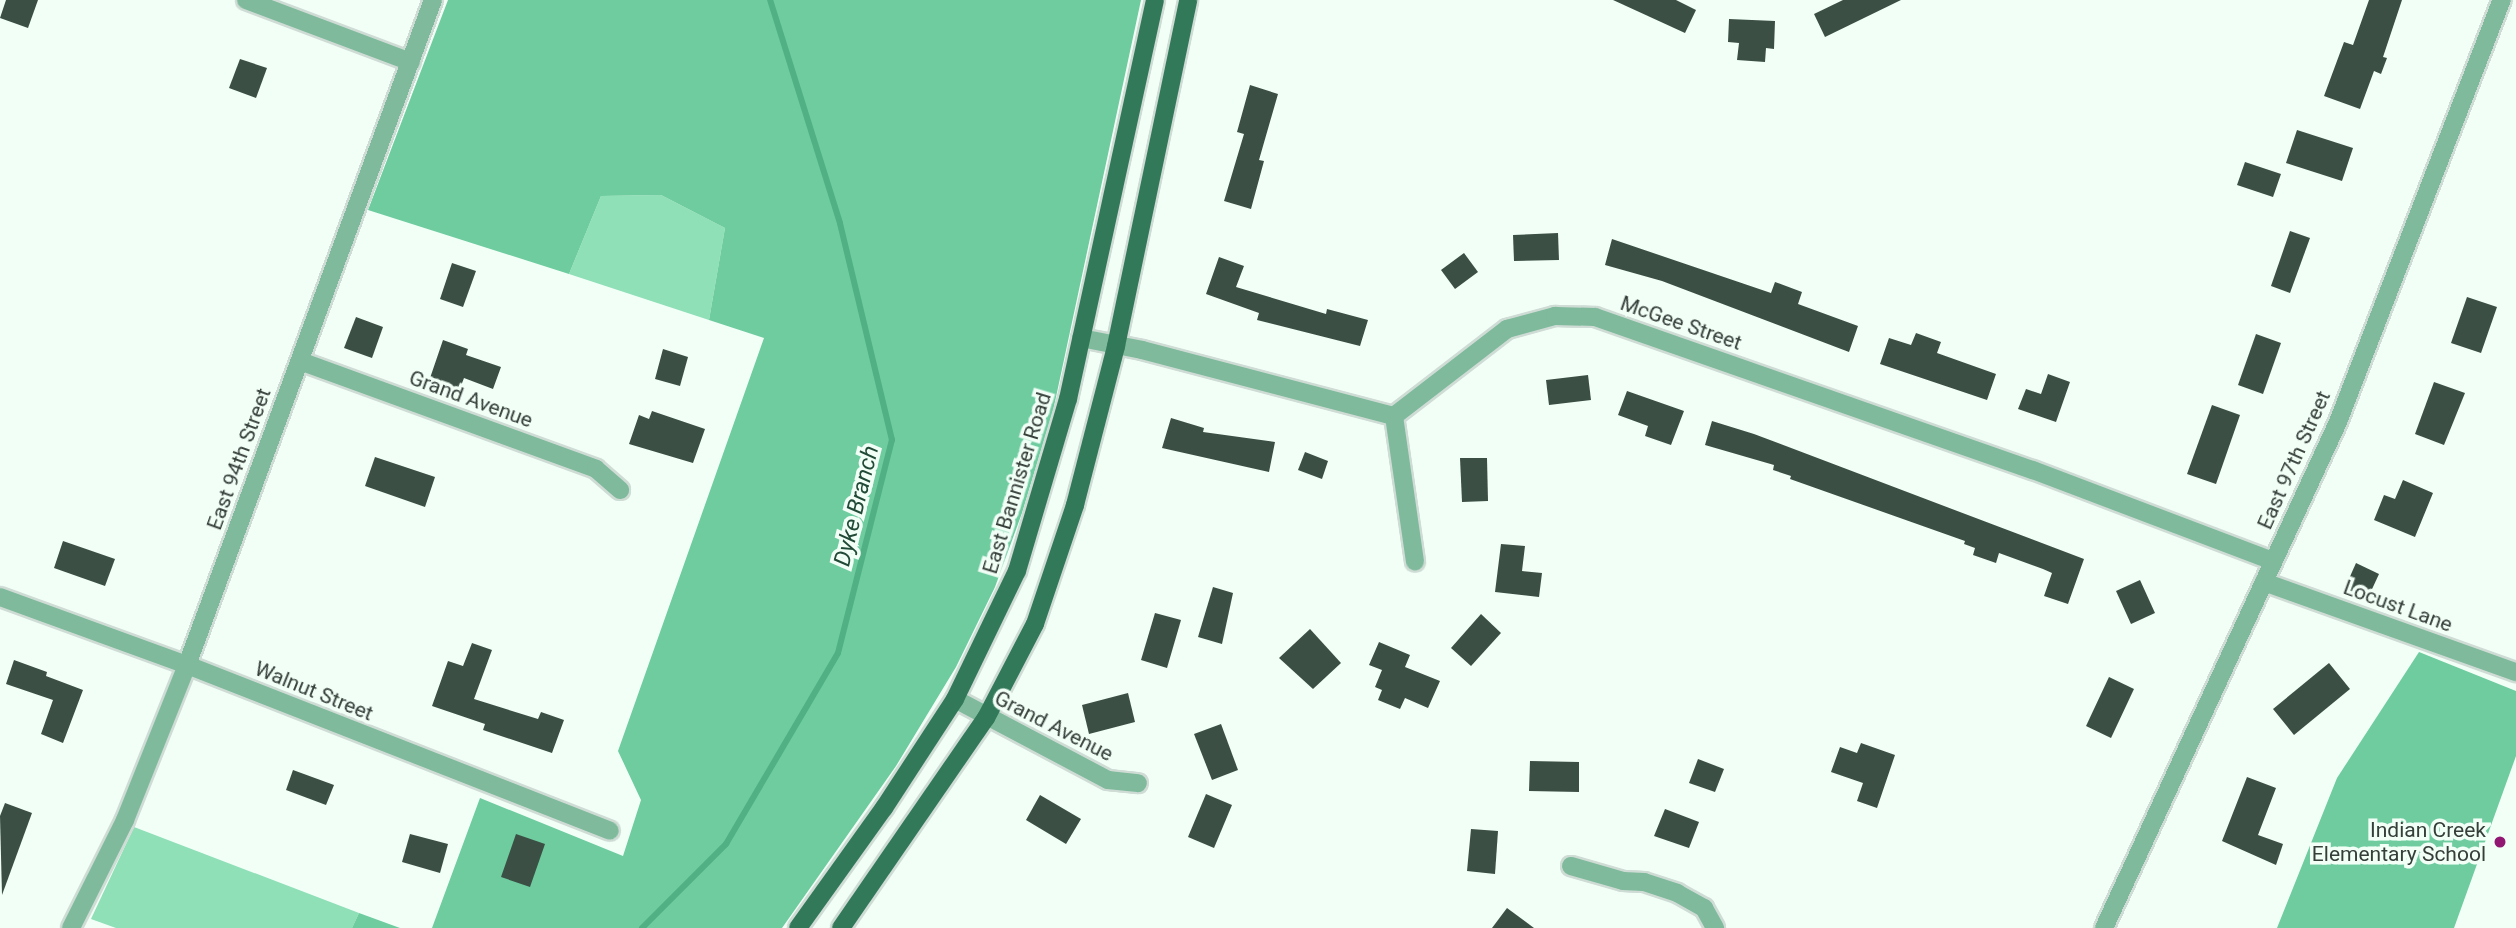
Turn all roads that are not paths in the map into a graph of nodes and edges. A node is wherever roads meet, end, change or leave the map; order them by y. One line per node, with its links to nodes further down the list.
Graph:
1 (247, 0): 6 (street)
2 (433, 0): 6 (street, East 94th Street)
3 (1154, 0): 7 (main road, East Bannister Road)
4 (1188, 0): 8 (main road)
5 (2502, 0): 13 (street, East 97th Street)
6 (411, 62): 9 (street, East 94th Street)
7 (1081, 338): 8 (street); 18 (main road, East Bannister Road)
8 (1116, 346): 10 (street); 19 (main road)
9 (300, 361): 11 (street, Grand Avenue); 16 (street, East 94th Street)
10 (1394, 416): 12 (street); 13 (street, McGee Street)
11 (620, 490)
12 (1415, 561)
13 (2273, 561): 14 (street, East 97th Street)
14 (2264, 582): 17 (street, Locust Lane); 27 (street, East 97th Street)
15 (0, 597): 16 (street, Walnut Street)
16 (187, 665): 21 (street, Walnut Street); 23 (street, East 94th Street)
17 (2516, 672)
18 (955, 699): 19 (street, Grand Avenue); 24 (main road, East Bannister Road)
19 (986, 718): 20 (street, Grand Avenue); 25 (main road)
20 (1138, 783)
21 (610, 831)
22 (1571, 866): 26 (street)
23 (71, 928)
24 (798, 928)
25 (841, 928)
26 (1715, 928)
27 (2104, 928)

